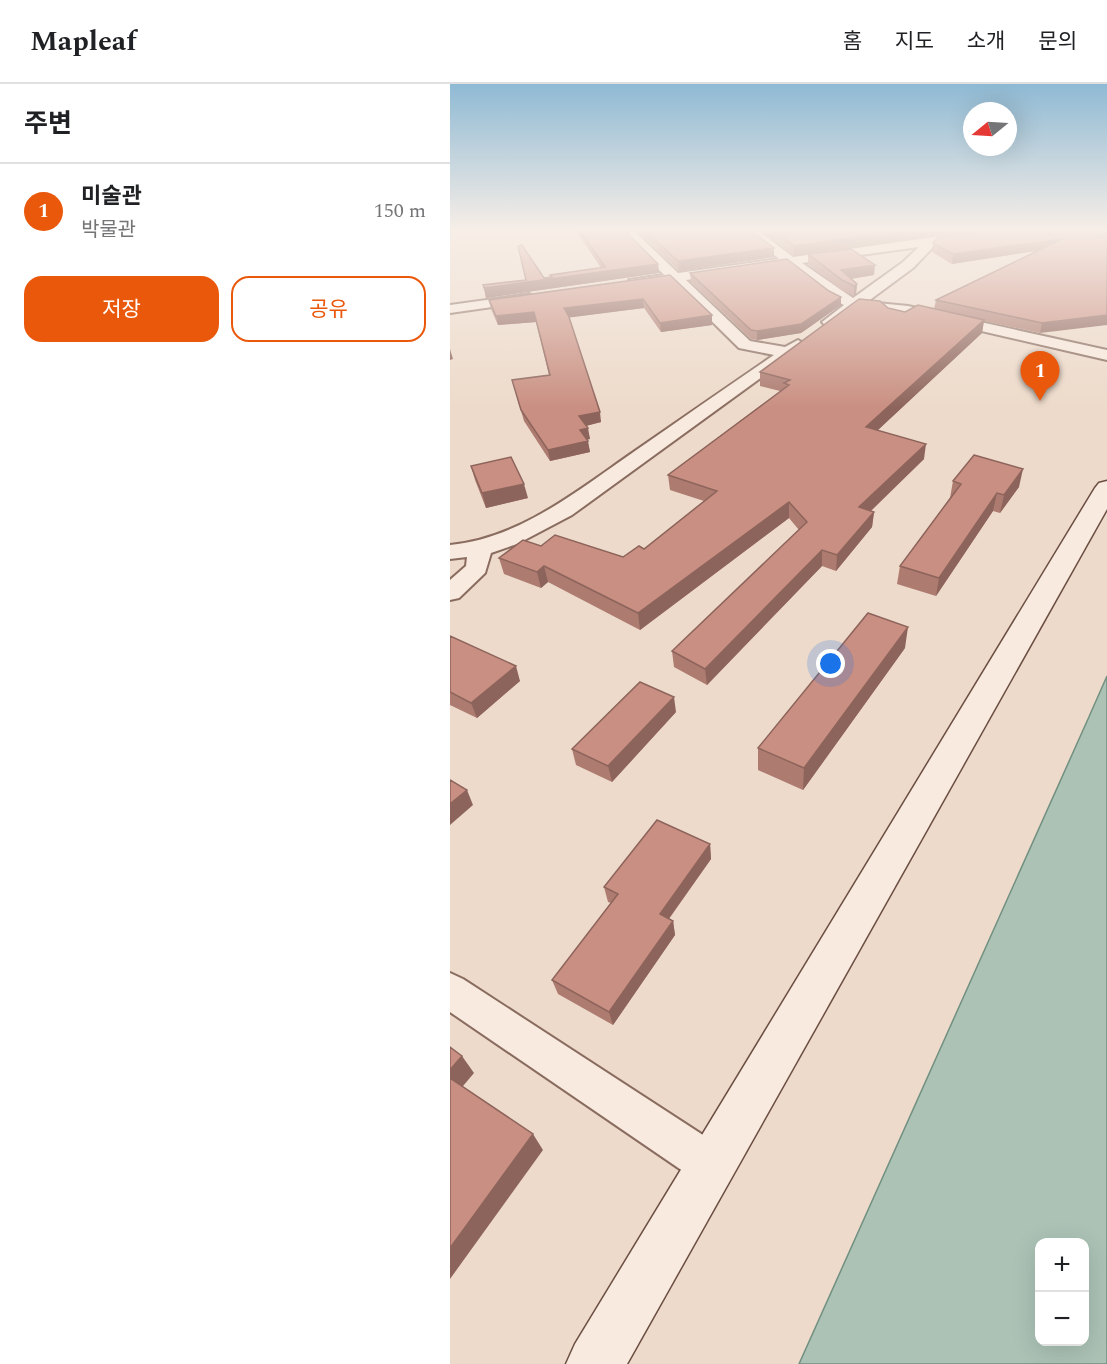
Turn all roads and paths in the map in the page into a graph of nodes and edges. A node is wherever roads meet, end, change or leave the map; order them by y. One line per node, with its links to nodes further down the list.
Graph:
1 (688, 289): 7 (street)
2 (827, 289): 5 (street)
3 (875, 289): 5 (street)
4 (547, 295): 6 (street)
5 (855, 305): 7 (street); 8 (street)
6 (450, 309)
7 (788, 352): 10 (street)
8 (1107, 355)
9 (1107, 488): 14 (street)
10 (480, 549): 11 (street); 12 (street)
11 (450, 552)
12 (450, 593)
13 (450, 991): 14 (street)
14 (711, 1165): 15 (street)
15 (595, 1364)

